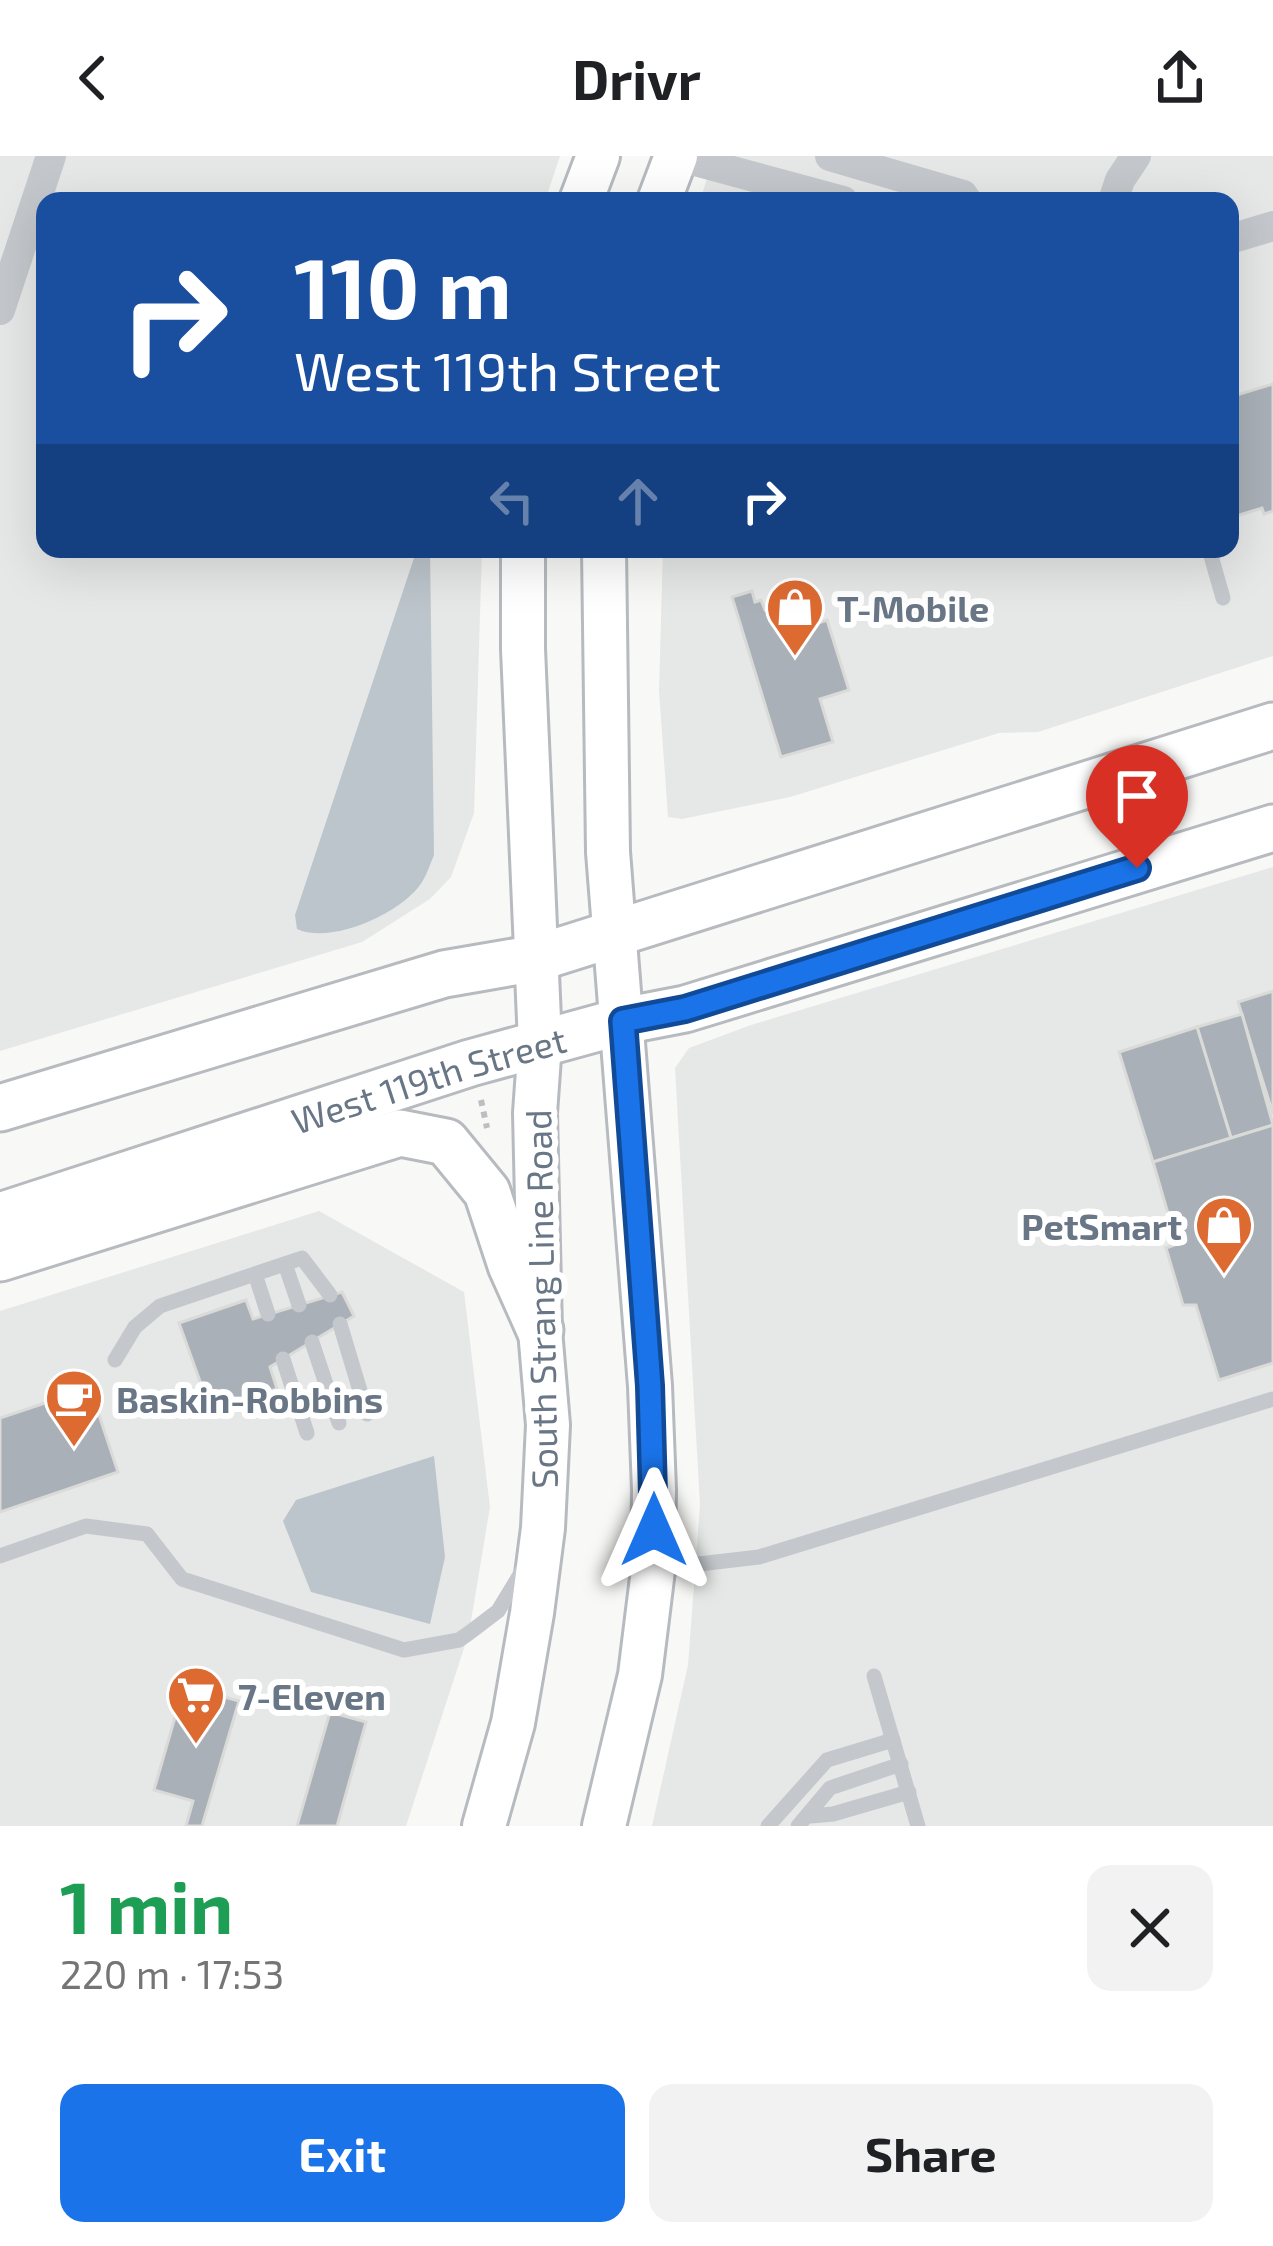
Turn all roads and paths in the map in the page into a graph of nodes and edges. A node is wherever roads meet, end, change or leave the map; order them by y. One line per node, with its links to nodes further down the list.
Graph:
1 (51, 156): 6 (street)
2 (598, 156): 7 (main road)
3 (676, 156): 8 (main road); 9 (street)
4 (830, 156): 10 (street)
5 (1136, 156): 11 (street)
6 (39, 192)
7 (584, 192)
8 (662, 192)
9 (810, 192)
10 (953, 192)
11 (1116, 192)
12 (36, 201): 15 (street)
13 (1273, 226): 14 (street)
14 (1239, 235)
15 (0, 310)
16 (523, 558): 23 (main road, South Strang Line Road)
17 (604, 558): 22 (main road)
18 (1212, 558): 19 (lane)
19 (1223, 598)
20 (1273, 726): 22 (main road)
21 (1273, 828): 24 (main road, West 119th Street)
22 (613, 934): 23 (main road); 24 (main road)
23 (537, 958): 25 (main road, South Strang Line Road); 27 (main road)
24 (623, 1021): 25 (main road, West 119th Street); 49 (main road)
25 (540, 1042): 31 (main road, West 119th Street); 39 (main road, South Strang Line Road)
26 (482, 1100): 29 (path)
27 (0, 1108)
28 (499, 1124): 29 (path)
29 (487, 1128): 30 (path)
30 (475, 1132)
31 (0, 1216)
32 (0, 1258): 39 (main road)
33 (285, 1264): 34 (lane); 35 (lane); 36 (lane)
34 (255, 1274): 37 (lane); 42 (lane)
35 (330, 1295)
36 (299, 1305)
37 (268, 1314)
38 (340, 1324): 44 (lane)
39 (540, 1330): 47 (main road, South Strang Line Road)
40 (312, 1342): 45 (lane)
41 (283, 1359): 46 (lane)
42 (115, 1360)
43 (1273, 1399): 49 (lane)
44 (367, 1414)
45 (339, 1423)
46 (307, 1433)
47 (542, 1540): 48 (lane); 55 (main road, South Strang Line Road)
48 (0, 1556)
49 (653, 1570): 56 (main road)
50 (874, 1676): 51 (lane)
51 (893, 1740): 52 (lane); 57 (lane)
52 (901, 1765): 53 (lane); 54 (lane)
53 (909, 1792): 54 (lane); 58 (lane)
54 (805, 1821)
55 (484, 1826)
56 (604, 1826)
57 (769, 1826)
58 (918, 1826)

